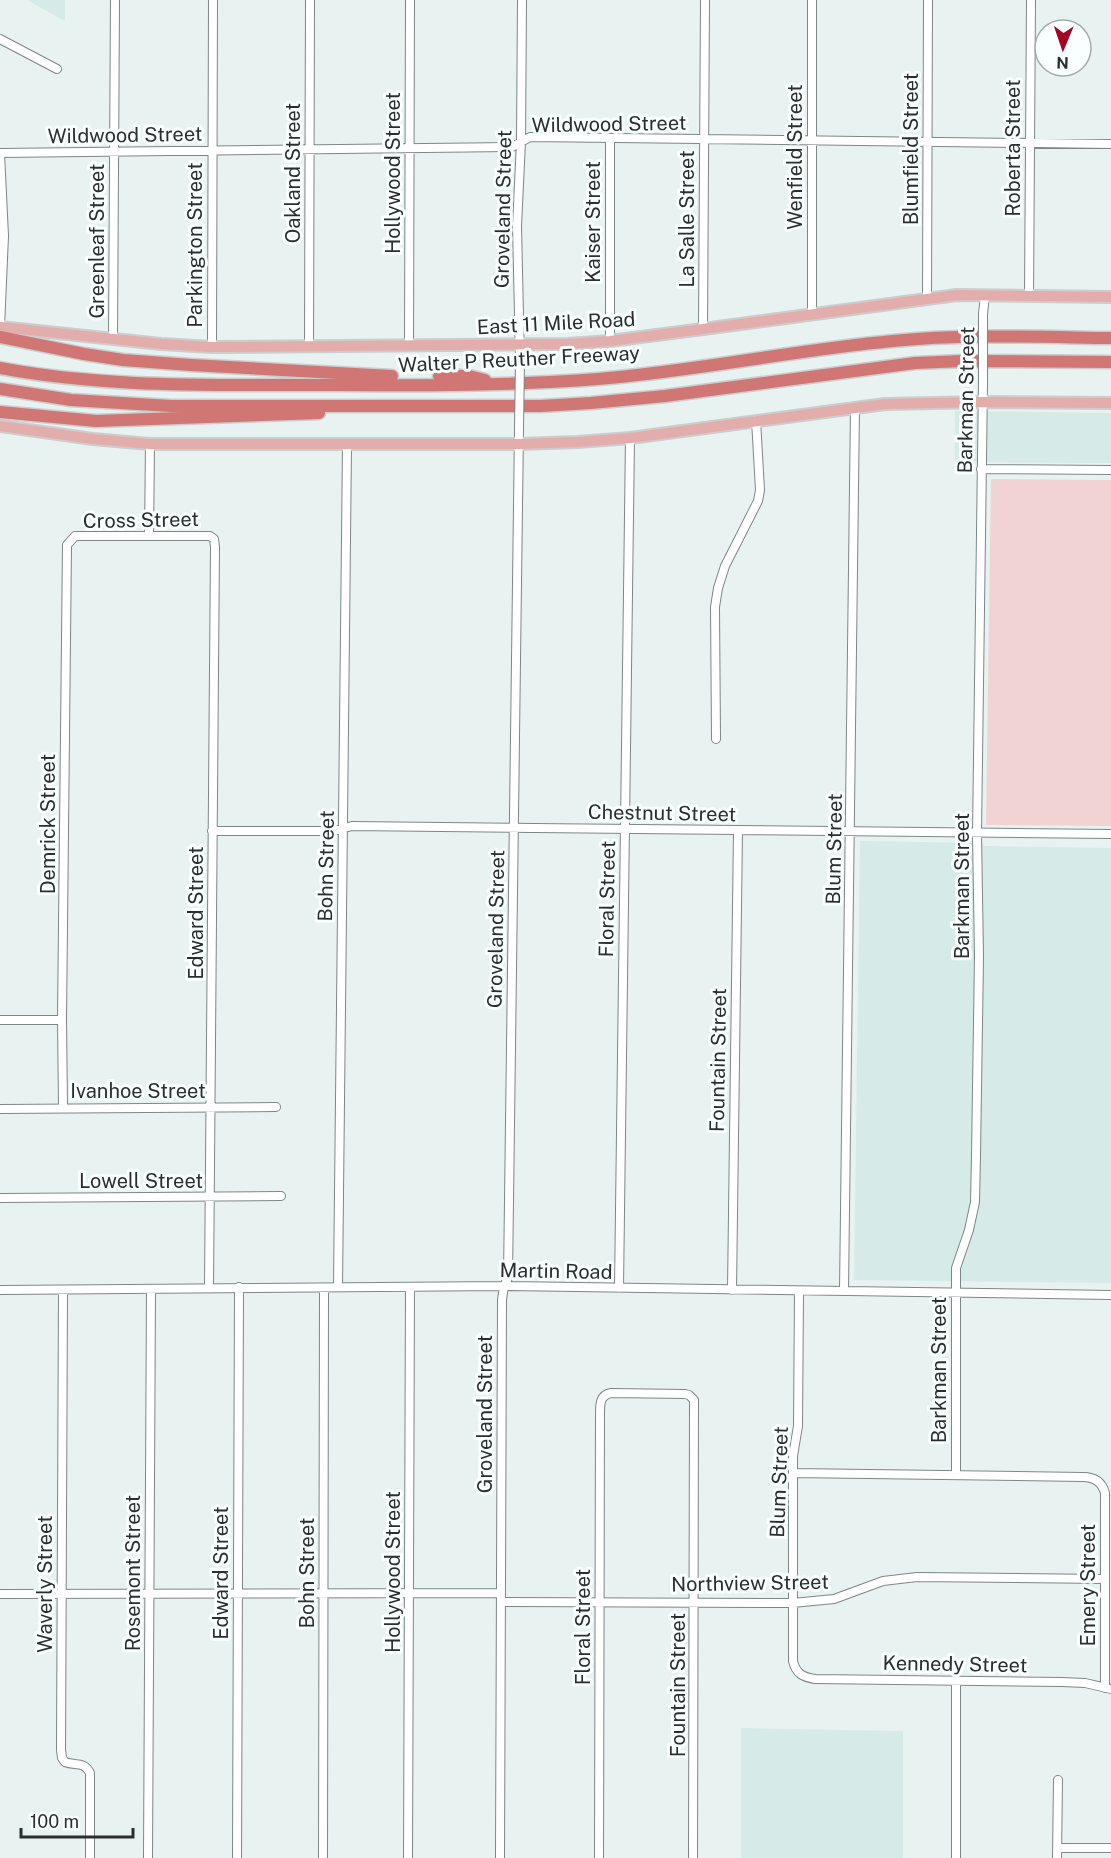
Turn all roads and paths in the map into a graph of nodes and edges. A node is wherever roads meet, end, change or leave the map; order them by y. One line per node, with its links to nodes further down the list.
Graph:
1 (115, 0): 22 (street, Greenleaf Street)
2 (213, 0): 21 (street, Parkington Street)
3 (310, 0): 20 (street, Oakland Street)
4 (410, 0): 19 (street, Hollywood Street)
5 (522, 0): 15 (street, Groveland Street)
6 (705, 0): 13 (street, La Salle Street)
7 (812, 0): 14 (street, Wenfield Street)
8 (928, 0): 16 (street, Blumfield Street)
9 (1031, 0): 17 (street, Roberta Street)
10 (0, 39): 11 (street)
11 (57, 69)
12 (610, 138): 13 (street, Wildwood Street); 15 (street, Wildwood Street); 35 (street, Kaiser Street)
13 (704, 140): 14 (street, Wildwood Street); 31 (street, La Salle Street)
14 (811, 141): 16 (street, Wildwood Street); 29 (street, Wenfield Street)
15 (521, 142): 19 (street, Wildwood Street); 36 (street, Groveland Street)
16 (927, 142): 17 (street, Wildwood Street); 28 (street, Blumfield Street)
17 (1029, 143): 18 (street, Wildwood Street); 26 (street, Roberta Street)
18 (1111, 144)
19 (409, 148): 20 (street, Wildwood Street); 39 (street, Hollywood Street)
20 (309, 149): 21 (street, Wildwood Street); 38 (street, Oakland Street)
21 (211, 150): 22 (street, Wildwood Street); 37 (street, Parkington Street)
22 (113, 151): 23 (street, Wildwood Street); 34 (street, Greenleaf Street)
23 (0, 153): 24 (street)
24 (2, 236): 30 (street)
25 (985, 295): 26 (main road, East 11 Mile Road); 28 (main road, East 11 Mile Road); 44 (street, Barkman Street, bridge)
26 (1029, 296): 27 (main road, East 11 Mile Road)
27 (1111, 297)
28 (927, 299): 29 (main road, East 11 Mile Road)
29 (812, 314): 31 (main road, East 11 Mile Road)
30 (0, 327): 34 (main road, East 11 Mile Road)
31 (703, 329): 35 (main road, East 11 Mile Road)
32 (0, 337): 42 (highway)
33 (1111, 338): 42 (highway, Walter P Reuther Freeway)
34 (113, 339): 37 (main road, East 11 Mile Road)
35 (610, 341): 36 (main road, East 11 Mile Road)
36 (520, 345): 39 (main road, East 11 Mile Road); 53 (street, Groveland Street, bridge)
37 (212, 346): 38 (main road, East 11 Mile Road)
38 (309, 346): 39 (main road, East 11 Mile Road)
39 (409, 346)
40 (1111, 362): 46 (highway, Walter P Reuther Freeway)
41 (0, 368): 42 (highway, Walter P Reuther Freeway)
42 (498, 383)
43 (0, 389): 46 (highway, Walter P Reuther Freeway)
44 (983, 402): 45 (main road); 47 (main road); 55 (street, Barkman Street)
45 (1111, 403)
46 (373, 406): 48 (highway)
47 (855, 408): 49 (main road); 66 (street, Blum Street)
48 (0, 412)
49 (756, 420): 51 (main road); 60 (street)
50 (0, 426): 52 (main road)
51 (630, 438): 53 (main road); 63 (street, Floral Street)
52 (150, 444): 54 (main road); 57 (street)
53 (519, 444): 54 (main road); 62 (street, Groveland Street)
54 (347, 445): 61 (street, Bohn Street)
55 (981, 469): 56 (street); 67 (street, Barkman Street)
56 (1111, 470)
57 (149, 536): 58 (street, Cross Street); 59 (street, Cross Street)
58 (214, 539): 64 (street, Edward Street)
59 (69, 541): 70 (street, Demrick Street)
60 (716, 739)
61 (343, 828): 62 (street, Chestnut Street); 64 (street, Chestnut Street); 80 (street, Bohn Street)
62 (514, 828): 63 (street, Chestnut Street); 78 (street, Groveland Street)
63 (624, 829): 65 (street, Chestnut Street); 84 (street, Floral Street)
64 (213, 831): 71 (street, Edward Street)
65 (738, 831): 66 (street, Chestnut Street); 88 (street, Fountain Street)
66 (851, 833): 67 (street, Chestnut Street); 90 (street, Blum Street)
67 (977, 834): 68 (street, Chestnut Street); 91 (street, Barkman Street)
68 (1111, 834)
69 (0, 1020): 70 (street)
70 (62, 1020): 73 (street, Demrick Street)
71 (211, 1107): 72 (street, Ivanhoe Street); 73 (street, Ivanhoe Street); 76 (street, Edward Street)
72 (276, 1107)
73 (63, 1108): 74 (street, Ivanhoe Street)
74 (0, 1109)
75 (282, 1196): 76 (street, Lowell Street)
76 (209, 1197): 77 (street, Lowell Street); 82 (street, Edward Street)
77 (0, 1198)
78 (504, 1286): 81 (street, Martin Road); 84 (street, Martin Road); 101 (street, Groveland Street)
79 (239, 1287): 82 (street, Martin Road); 83 (street, Martin Road); 98 (street, Edward Street)
80 (338, 1287): 81 (street, Martin Road); 83 (street, Martin Road)
81 (410, 1287): 100 (street, Hollywood Street)
82 (209, 1288): 85 (street, Martin Road)
83 (324, 1288): 99 (street, Bohn Street)
84 (619, 1288): 88 (street, Martin Road)
85 (151, 1289): 87 (street, Martin Road); 97 (street, Rosemont Street)
86 (0, 1290): 87 (street, Martin Road)
87 (63, 1290): 103 (street, Waverly Street)
88 (732, 1290): 89 (street, Martin Road)
89 (799, 1290): 90 (street, Martin Road); 94 (street, Blum Street)
90 (844, 1291): 91 (street, Martin Road)
91 (956, 1293): 92 (street, Martin Road); 95 (street, Barkman Street)
92 (1111, 1295)
93 (603, 1396): 105 (street, Floral Street); 106 (street, Fountain Street)
94 (793, 1473): 95 (street); 107 (street, Blum Street)
95 (956, 1475): 96 (street, Emery Street)
96 (1105, 1579): 107 (street, Northview Street); 110 (street, Emery Street)
97 (149, 1593): 98 (street); 103 (street); 115 (street, Rosemont Street)
98 (238, 1593): 99 (street); 116 (street, Edward Street)
99 (324, 1593): 100 (street); 117 (street, Bohn Street)
100 (409, 1593): 101 (street); 118 (street, Hollywood Street)
101 (501, 1593): 104 (street, Groveland Street)
102 (0, 1594): 103 (street)
103 (61, 1594): 114 (street, Waverly Street)
104 (501, 1602): 105 (street, Northview Street); 119 (street, Groveland Street)
105 (600, 1602): 106 (street, Northview Street); 120 (street, Floral Street)
106 (694, 1602): 107 (street, Northview Street); 121 (street, Fountain Street)
107 (793, 1603): 108 (street, Blum Street)
108 (799, 1674): 109 (street, Kennedy Street)
109 (956, 1680): 110 (street, Kennedy Street); 122 (street)
110 (1108, 1688)
111 (1058, 1780): 112 (street)
112 (1057, 1848): 113 (street); 123 (street)
113 (1111, 1848)
114 (90, 1858)
115 (148, 1858)
116 (237, 1858)
117 (323, 1858)
118 (408, 1858)
119 (500, 1858)
120 (599, 1858)
121 (693, 1858)
122 (956, 1858)
123 (1057, 1858)

